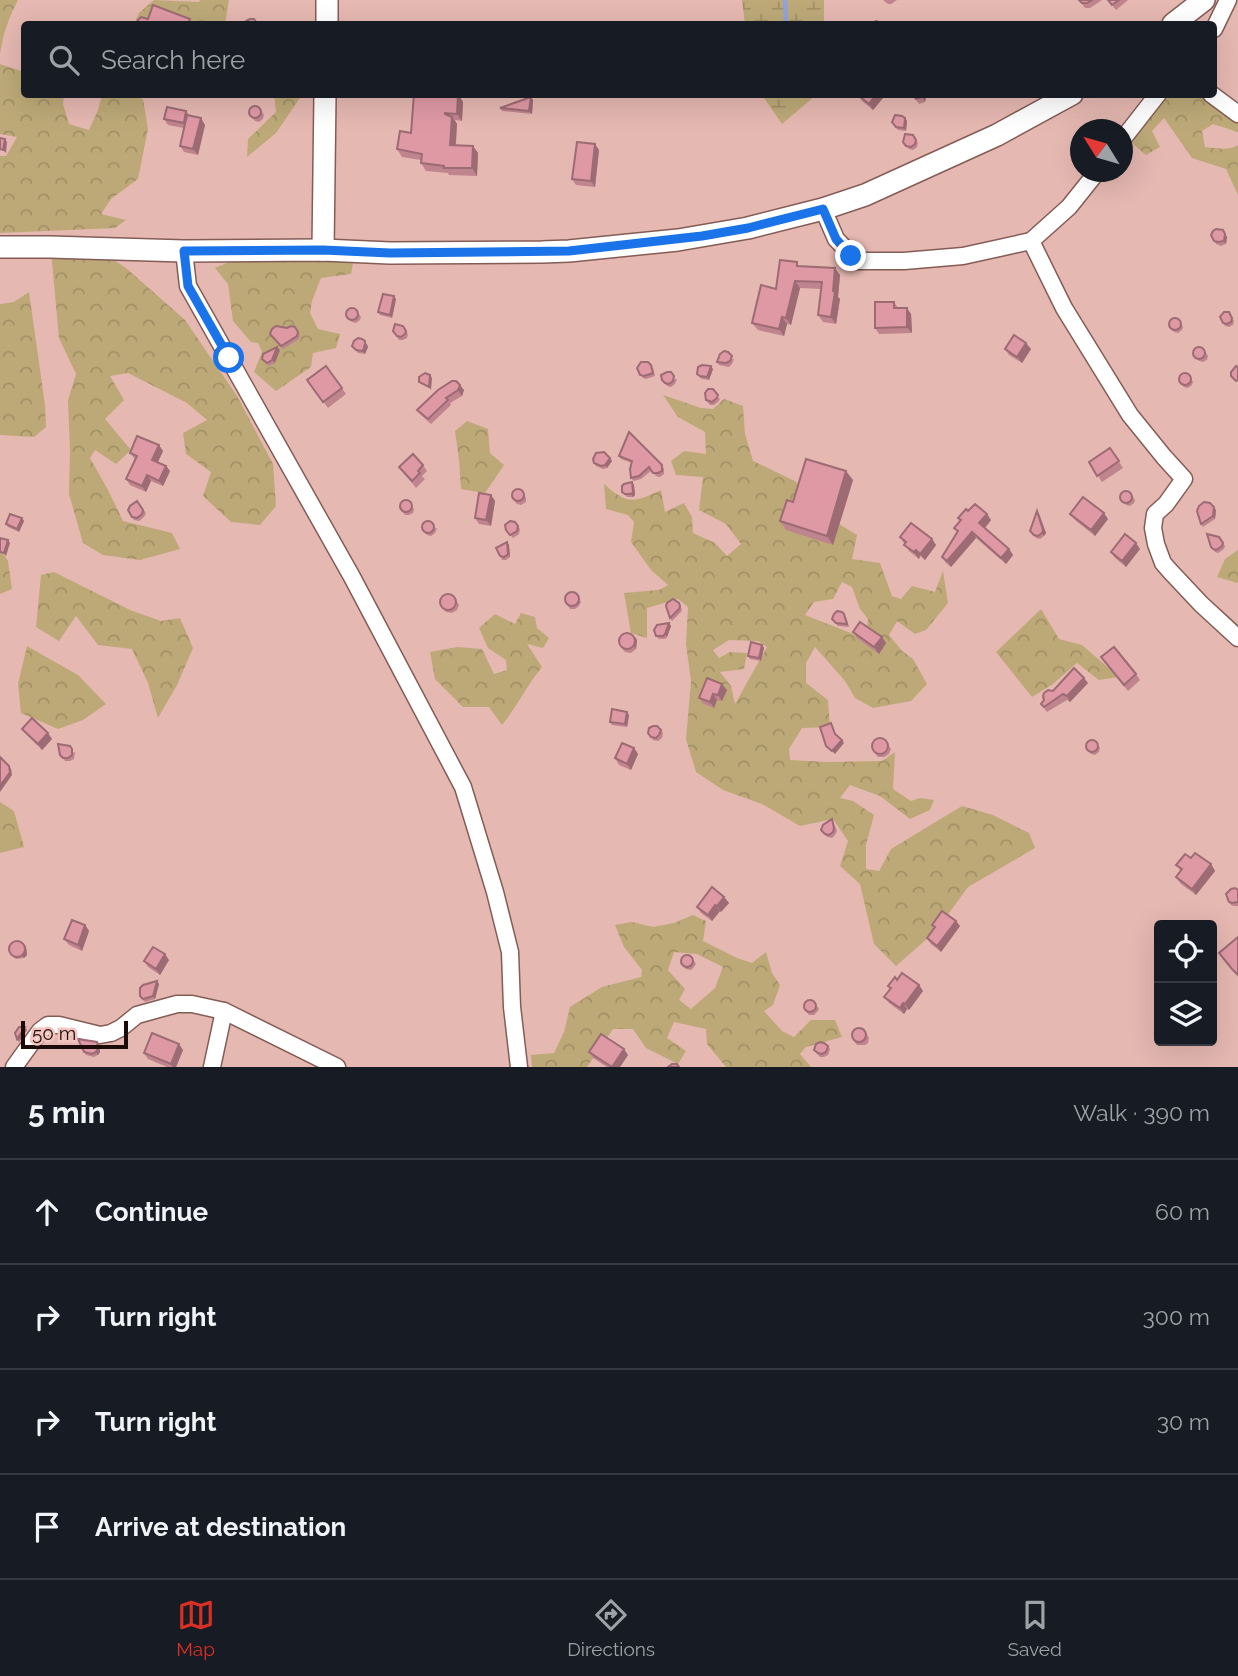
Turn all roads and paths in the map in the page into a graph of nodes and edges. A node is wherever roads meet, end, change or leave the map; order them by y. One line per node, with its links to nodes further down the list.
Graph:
1 (327, 0): 4 (street)
2 (1204, 0): 5 (street)
3 (1228, 0): 6 (street)
4 (327, 21)
5 (1177, 21)
6 (1217, 21)
7 (325, 98): 17 (street)
8 (1064, 98): 14 (street)
9 (1155, 98): 12 (street)
10 (1216, 98): 11 (street)
11 (1238, 114)
12 (1133, 126)
13 (1089, 182): 15 (street)
14 (823, 209): 15 (street); 17 (street)
15 (1031, 241): 19 (street)
16 (0, 247): 18 (street)
17 (323, 250): 18 (street)
18 (184, 251): 24 (street)
19 (1238, 638)
20 (224, 1011): 21 (street); 22 (street); 23 (street)
21 (14, 1067)
22 (212, 1067)
23 (337, 1067)
24 (519, 1067)

